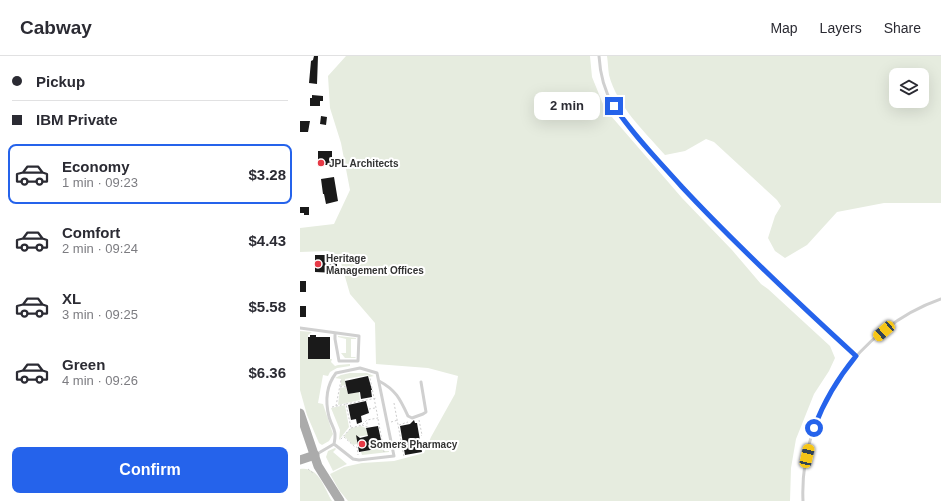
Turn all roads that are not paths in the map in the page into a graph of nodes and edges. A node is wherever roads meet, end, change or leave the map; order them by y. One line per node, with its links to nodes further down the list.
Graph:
1 (599, 56): 5 (lane)
2 (941, 299): 5 (lane)
3 (300, 328): 4 (lane)
4 (335, 332): 4 (lane)
5 (856, 356): 13 (lane)
6 (379, 381): 7 (lane); 9 (lane); 9 (lane)
7 (421, 382)
8 (300, 413): 10 (main road)
9 (335, 444): 10 (lane)
10 (315, 455): 11 (main road); 12 (main road)
11 (300, 460)
12 (340, 501)
13 (803, 501)

